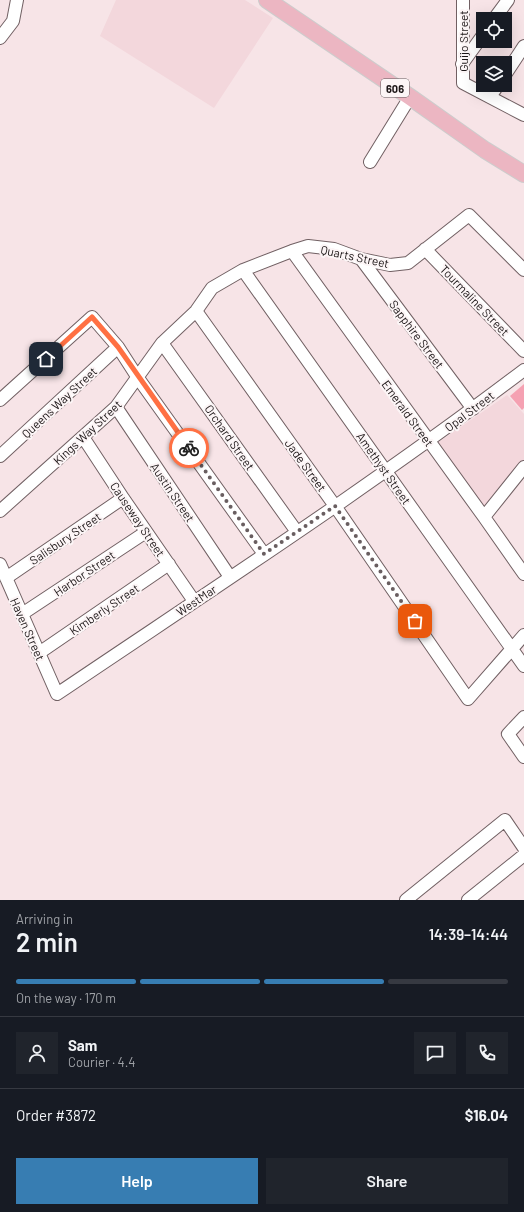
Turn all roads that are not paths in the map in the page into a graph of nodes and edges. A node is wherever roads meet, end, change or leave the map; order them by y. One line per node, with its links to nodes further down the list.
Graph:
1 (17, 0): 6 (street)
2 (267, 0): 12 (main road, 606)
3 (463, 0): 9 (street, Guijo Street)
4 (508, 0): 5 (street)
5 (499, 12)
6 (0, 38)
7 (476, 45): 9 (street)
8 (524, 46): 10 (street)
9 (462, 64): 13 (street, Guijo Street)
10 (512, 64)
11 (493, 92): 13 (street)
12 (410, 97): 15 (street); 16 (main road, 606)
13 (490, 97): 14 (street)
14 (524, 115)
15 (370, 162)
16 (524, 174)
17 (425, 250): 19 (street, Quarts Street); 21 (street, Quarts Street); 25 (street, Tourmaline Street)
18 (292, 251): 19 (street, Quarts Street); 20 (street, Quarts Street); 32 (street, Emerald Street)
19 (361, 259): 30 (street, Sapphire Street)
20 (244, 270): 22 (street, Quarts Street); 35 (street, Amethyst Street)
21 (524, 270)
22 (196, 311): 23 (street, Quarts Street); 37 (street, Jade Street)
23 (162, 343): 27 (street, Kings Way Street); 41 (street, Orchard Street)
24 (118, 347): 27 (street); 28 (street); 33 (street, Queens Way Street)
25 (524, 351)
26 (524, 370): 30 (street, Opal Street)
27 (138, 378): 29 (street, Kings Way Street); 42 (street)
28 (0, 400)
29 (116, 407): 31 (street, Kings Way Street); 48 (street, Austin Street)
30 (473, 409): 32 (street, Opal Street)
31 (83, 437): 36 (street, Causeway Street); 38 (street, Kings Way Street)
32 (429, 441): 35 (street, Opal Street); 39 (street, Emerald Street)
33 (0, 456)
34 (524, 467): 39 (street)
35 (386, 471): 37 (street, Opal Street); 52 (street, Amethyst Street)
36 (123, 498): 40 (street, Causeway Street); 47 (street, Salisbury Street)
37 (335, 506): 41 (street, WestMar); 52 (street, Jade Street)
38 (0, 511)
39 (484, 517): 43 (street, Emerald Street)
40 (146, 532): 45 (street, Causeway Street); 50 (street, Harbor Street)
41 (297, 532): 42 (street, WestMar)
42 (264, 554): 48 (street, WestMar)
43 (520, 559): 46 (street, Emerald Street)
44 (0, 564): 47 (street, Haven Street)
45 (169, 564): 49 (street, Causeway Street); 53 (street, Kimberly Street)
46 (524, 574)
47 (6, 578): 50 (street, Haven Street)
48 (230, 578): 49 (street, WestMar)
49 (194, 601): 55 (street, WestMar)
50 (22, 614): 53 (street, Haven Street)
51 (524, 635): 52 (street)
52 (512, 649): 54 (street, Amethyst Street)
53 (39, 653): 55 (street, Haven Street)
54 (524, 666)
55 (57, 694)
56 (524, 717): 57 (street)
57 (524, 757)
58 (524, 848): 60 (street)
59 (524, 855): 61 (street)
60 (406, 900)
61 (468, 900)

